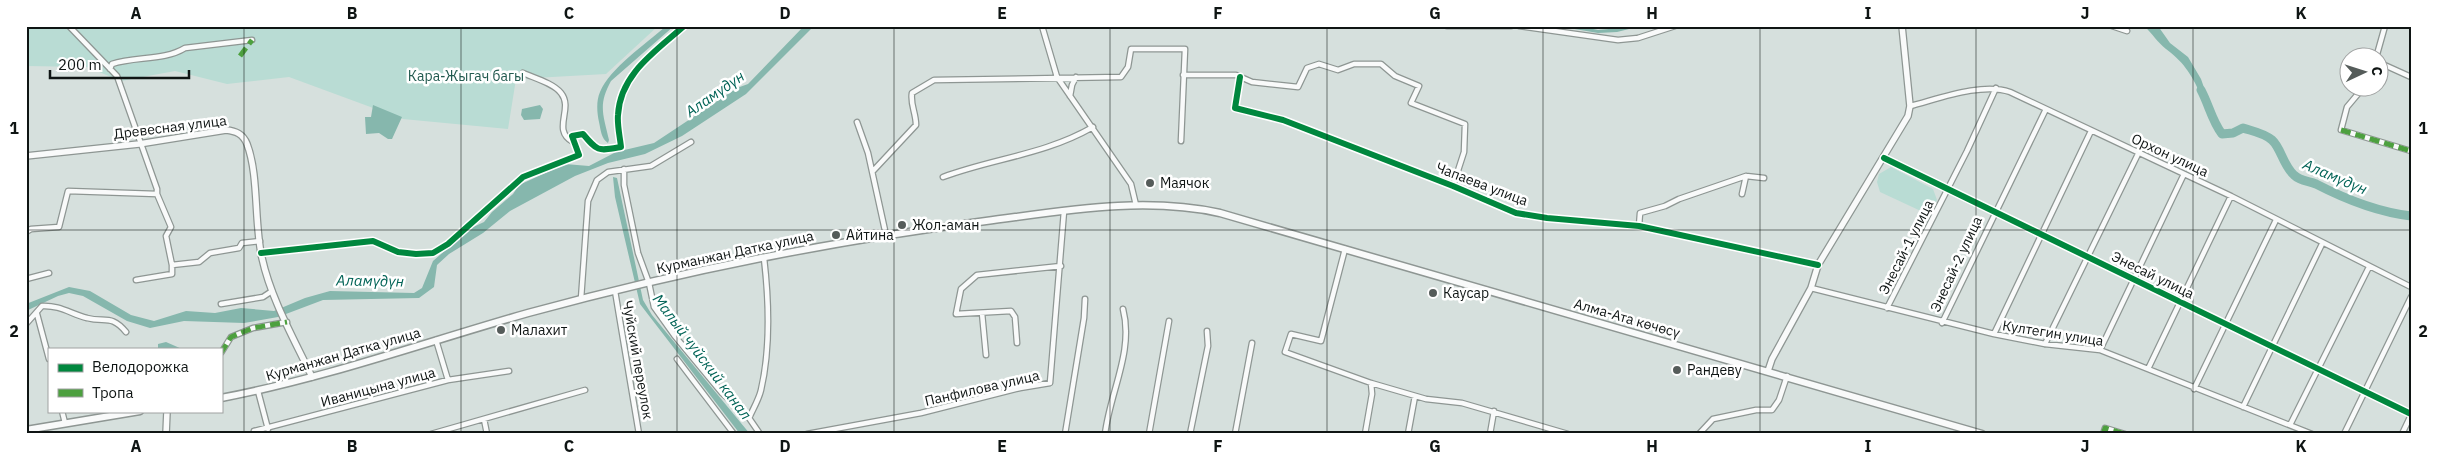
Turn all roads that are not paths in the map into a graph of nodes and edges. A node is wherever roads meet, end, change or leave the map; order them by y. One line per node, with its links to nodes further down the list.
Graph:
1 (69, 26): 15 (street)
2 (684, 26): 31 (street)
3 (1042, 26): 18 (street)
4 (1447, 26): 5 (street)
5 (1511, 26)
6 (1519, 26): 7 (street)
7 (1675, 26)
8 (1902, 26): 25 (street)
9 (2112, 26): 11 (street)
10 (2385, 26): 13 (street)
11 (2127, 31)
12 (252, 40): 15 (street)
13 (2379, 48)
14 (2390, 68): 21 (street)
15 (110, 69): 33 (street)
16 (522, 73): 31 (street)
17 (1183, 75): 19 (street); 20 (street); 30 (street)
18 (1057, 76): 19 (street); 23 (street); 39 (street)
19 (1076, 77): 23 (street)
20 (1240, 77): 44 (street, Чапаева улица); 44 (street)
21 (2411, 77)
22 (1996, 88): 25 (street, Орхон улица); 26 (street, Орхон улица); 45 (street, Энесай-1 улица)
23 (1070, 96): 28 (street)
24 (2355, 98): 34 (street)
25 (1910, 106): 37 (street)
26 (2046, 108): 29 (street, Орхон улица); 51 (street, Энесай-2 улица)
27 (857, 122): 39 (street)
28 (1093, 127): 42 (street); 49 (street)
29 (2092, 131): 35 (street, Орхон улица); 56 (street)
30 (1181, 141)
31 (573, 142): 61 (street)
32 (691, 142): 38 (street)
33 (139, 144): 36 (street, Древесная улица); 46 (street); 58 (street, Древесная улица)
34 (2411, 151)
35 (2138, 154): 40 (street, Орхон улица); 62 (street)
36 (26, 156)
37 (1884, 158): 45 (street, Энесай улица); 64 (street)
38 (624, 169): 72 (street); 78 (street)
39 (873, 171): 57 (street)
40 (2184, 174): 48 (street, Орхон улица); 69 (street)
41 (1746, 176): 43 (street); 47 (street); 54 (street)
42 (943, 177)
43 (1764, 178)
44 (1453, 186): 54 (street, Чапаева улица)
45 (1948, 188): 51 (street, Энесай улица); 82 (street, Энесай-1 улица)
46 (157, 192): 55 (street); 65 (street)
47 (1742, 194)
48 (2231, 196): 52 (street, Орхон улица); 80 (street)
49 (1136, 205): 50 (main road, Курманжан Датка улица); 53 (main road, Курманжан Датка улица)
50 (1064, 211): 57 (main road, Курманжан Датка улица); 66 (street, Панфилова улица)
51 (1995, 211): 56 (street, Энесай улица); 88 (street, Энесай-2 улица)
52 (2276, 220): 59 (street, Орхон улица); 90 (street)
53 (1265, 226): 60 (main road, Алма-Ата көчөсү)
54 (1639, 226): 64 (street, Чапаева улица)
55 (26, 232)
56 (2041, 234): 62 (street, Энесай улица); 93 (street)
57 (886, 235): 63 (main road, Курманжан Датка улица)
58 (260, 241): 61 (street, Древесная улица); 65 (street)
59 (2322, 244): 67 (street, Орхон улица); 98 (street)
60 (1345, 249): 107 (main road, Алма-Ата көчөсү); 111 (street)
61 (261, 253): 76 (street, Древесная улица)
62 (2087, 256): 69 (street, Энесай улица); 97 (street)
63 (764, 258): 72 (main road, Курманжан Датка улица); 124 (street)
64 (1818, 264): 74 (street)
65 (172, 265): 71 (street)
66 (1061, 266): 84 (street); 137 (street, Панфилова улица)
67 (2369, 267): 73 (street, Орхон улица); 105 (street)
68 (49, 273): 70 (street)
69 (2134, 279): 80 (street, Энесай улица); 99 (street)
70 (26, 280)
71 (136, 280)
72 (649, 283): 75 (main road, Курманжан Датка улица); 124 (street)
73 (2411, 287)
74 (1811, 288): 82 (street, Култегин улица); 107 (street)
75 (614, 291): 78 (main road, Курманжан Датка улица); 134 (street, Чуйский переулок)
76 (274, 294): 81 (street); 86 (street, Древесная улица)
77 (2411, 297): 115 (street)
78 (582, 299): 94 (main road, Курманжан Датка улица)
79 (1085, 299): 138 (street)
80 (2180, 302): 90 (street, Энесай улица); 104 (street)
81 (221, 304)
82 (1887, 308): 88 (street, Култегин улица)
83 (1123, 309): 139 (street)
84 (982, 313): 96 (street); 102 (street)
85 (37, 314): 89 (street); 92 (street); 101 (street)
86 (286, 321): 100 (street); 109 (street, Древесная улица)
87 (1169, 321): 140 (street)
88 (1942, 323): 93 (street, Култегин улица)
89 (26, 324)
90 (2225, 324): 98 (street, Энесай улица); 112 (street)
91 (1207, 330): 141 (street)
92 (126, 332)
93 (1994, 334): 97 (street, Култегин улица)
94 (436, 340): 109 (main road, Курманжан Датка улица); 110 (street)
95 (1252, 342): 142 (street)
96 (1017, 343)
97 (2045, 344): 99 (street, Култегин улица)
98 (2271, 347): 105 (street, Энесай улица); 118 (street)
99 (2100, 350): 104 (street, Култегин улица)
100 (222, 351)
101 (48, 355)
102 (986, 355)
103 (676, 359): 135 (street)
104 (2148, 369): 112 (street, Култегин улица)
105 (2318, 369): 115 (street, Энесай улица); 127 (street)
106 (509, 371): 110 (street, Иваницына улица)
107 (1768, 371): 108 (main road, Алма-Ата көчөсү)
108 (1787, 376): 147 (street); 148 (main road, Алма-Ата көчөсү)
109 (312, 377): 114 (main road, Курманжан Датка улица)
110 (448, 380): 128 (street, Иваницына улица)
111 (1371, 383): 116 (street); 143 (street)
112 (2194, 389): 118 (street, Култегин улица)
113 (586, 390): 125 (street)
114 (258, 391): 117 (main road, Курманжан Датка улица); 128 (street)
115 (2364, 392): 123 (street, Энесай улица); 152 (street)
116 (1415, 396): 119 (street); 144 (street)
117 (222, 398)
118 (2243, 407): 127 (street, Култегин улица)
119 (1494, 411): 145 (street); 146 (street)
120 (62, 412): 126 (street)
121 (134, 412): 126 (main road)
122 (167, 412): 131 (street)
123 (2411, 414): 153 (street)
124 (749, 418): 136 (street)
125 (484, 419): 132 (street); 133 (street)
126 (66, 423): 129 (main road)
127 (2290, 426): 151 (street, Култегин улица)
128 (268, 429): 130 (street, Иваницына улица)
129 (26, 430)
130 (254, 431)
131 (166, 434)
132 (430, 434)
133 (487, 434)
134 (638, 434)
135 (734, 434)
136 (760, 434)
137 (807, 434)
138 (1065, 434)
139 (1106, 434)
140 (1149, 434)
141 (1190, 434)
142 (1235, 434)
143 (1365, 434)
144 (1408, 434)
145 (1490, 434)
146 (1568, 434)
147 (1699, 434)
148 (1982, 434)
149 (2103, 434): 150 (street)
150 (2125, 434)
151 (2312, 434)
152 (2344, 434)
153 (2402, 434)

